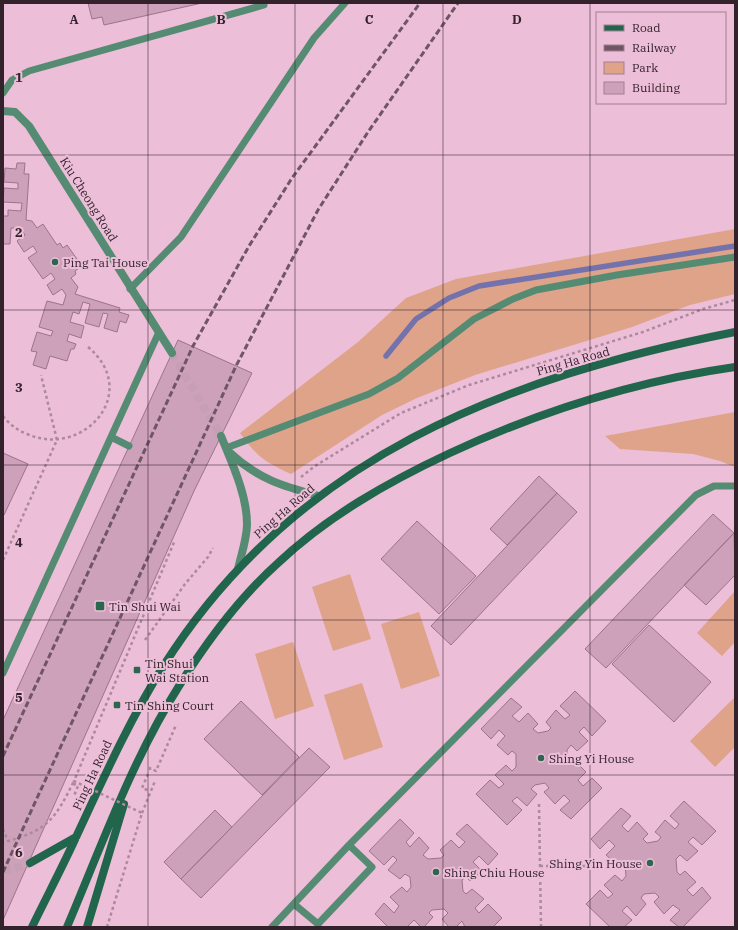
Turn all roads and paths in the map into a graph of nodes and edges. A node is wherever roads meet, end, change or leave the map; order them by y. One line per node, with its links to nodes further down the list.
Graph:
1 (345, 3): 6 (lane)
2 (264, 5): 3 (lane)
3 (3, 93)
4 (3, 111): 6 (street, Kiu Cheong Road)
5 (735, 257): 19 (lane)
6 (130, 289): 8 (street, Kiu Cheong Road)
7 (735, 300): 20 (path)
8 (159, 332): 11 (street, Kiu Cheong Road); 16 (lane)
9 (735, 332): 22 (main road, Ping Ha Road)
10 (88, 347): 17 (path)
11 (172, 354)
12 (735, 367): 30 (main road)
13 (41, 375): 17 (path)
14 (3, 416): 17 (path)
15 (221, 436): 19 (street)
16 (111, 437): 18 (lane); 28 (lane)
17 (57, 440): 25 (path)
18 (129, 446)
19 (227, 450): 22 (street); 26 (street)
20 (299, 479)
21 (735, 486): 40 (lane)
22 (319, 496): 26 (main road, Ping Ha Road)
23 (175, 540): 31 (path, bridge)
24 (213, 548): 27 (path)
25 (3, 560)
26 (238, 570): 39 (main road, Ping Ha Road)
27 (145, 640)
28 (3, 673)
29 (176, 725): 33 (path)
30 (131, 776): 46 (main road); 47 (main road)
31 (74, 781): 34 (path); 36 (path, bridge); 38 (path)
32 (155, 781): 33 (path)
33 (150, 791): 36 (path)
34 (74, 796)
35 (538, 804): 42 (path)
36 (142, 813): 48 (path, bridge)
37 (3, 829): 38 (path)
38 (5, 834)
39 (76, 837): 41 (main road); 45 (main road, Ping Ha Road)
40 (349, 846): 44 (lane); 44 (lane)
41 (30, 863)
42 (540, 866): 43 (path); 50 (path)
43 (599, 866)
44 (294, 904): 49 (lane)
45 (32, 927)
46 (66, 927)
47 (87, 927)
48 (107, 927)
49 (272, 927)
50 (541, 927)

